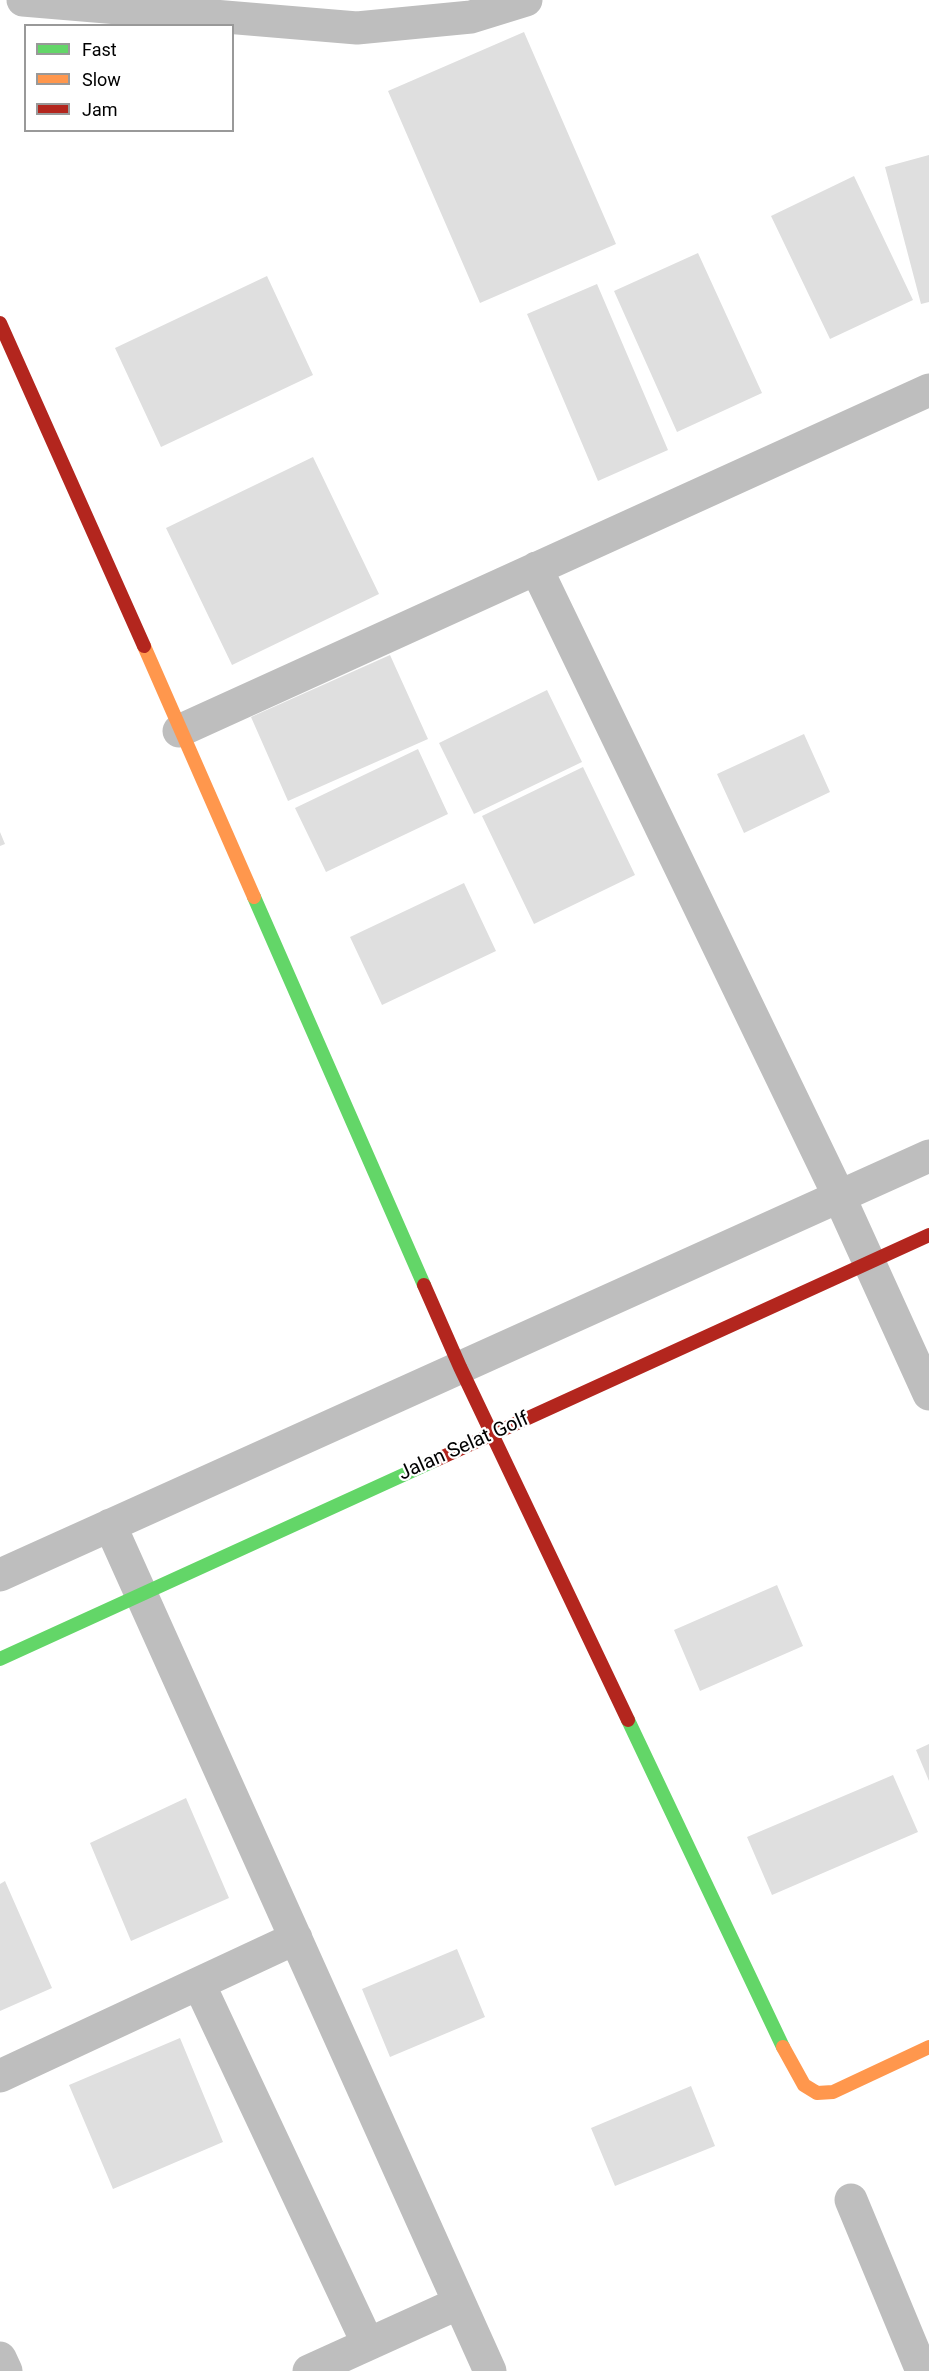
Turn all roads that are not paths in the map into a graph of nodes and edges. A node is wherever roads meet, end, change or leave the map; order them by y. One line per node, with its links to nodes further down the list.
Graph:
1 (23, 0): 2 (street)
2 (526, 0)
3 (0, 323): 6 (street)
4 (929, 390): 5 (street)
5 (536, 568): 6 (street); 8 (street)
6 (180, 731): 11 (street)
7 (929, 1156): 8 (street)
8 (838, 1196): 10 (street); 11 (street)
9 (929, 1235): 10 (street, Jalan Selat Golf)
10 (868, 1263): 12 (street); 13 (street, Jalan Selat Golf)
11 (460, 1367): 13 (street); 14 (street)
12 (929, 1394)
13 (491, 1435): 16 (street, Jalan Selat Golf); 20 (street)
14 (110, 1525): 15 (street); 16 (street)
15 (0, 1575)
16 (141, 1594): 17 (street, Jalan Selat Golf); 18 (street)
17 (0, 1659)
18 (296, 1938): 19 (street); 23 (street)
19 (199, 1984): 21 (street); 24 (street)
20 (929, 2047)
21 (0, 2076)
22 (851, 2200): 29 (street)
23 (459, 2303): 24 (street); 28 (street)
24 (368, 2344): 27 (street)
25 (0, 2358): 26 (street)
26 (6, 2371)
27 (309, 2371)
28 (490, 2371)
29 (922, 2371)

